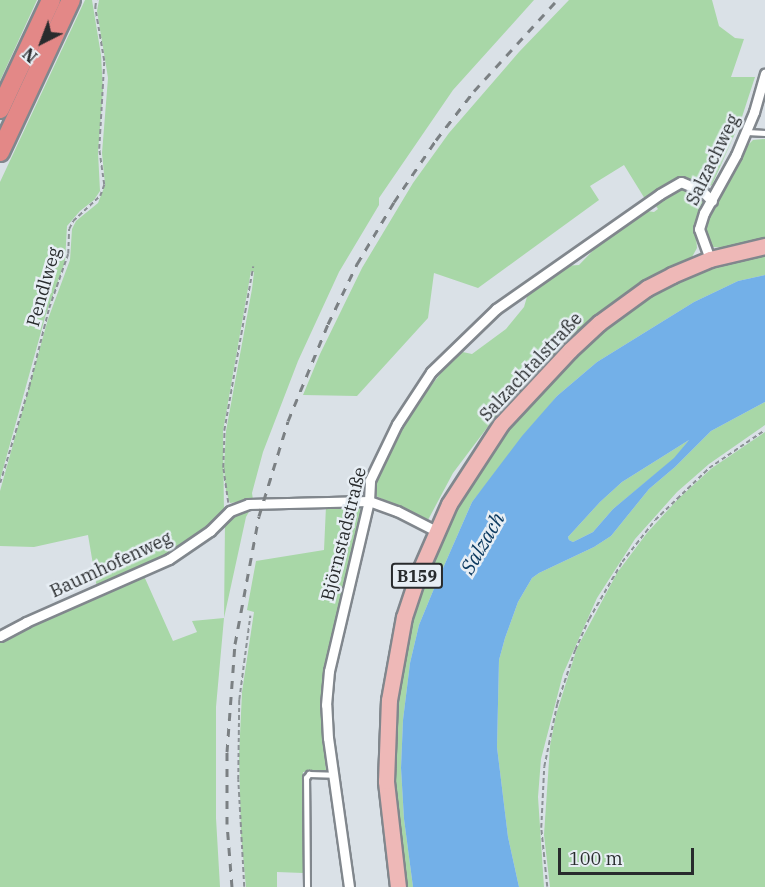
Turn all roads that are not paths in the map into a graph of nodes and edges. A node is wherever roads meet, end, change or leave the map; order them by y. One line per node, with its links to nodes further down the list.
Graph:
1 (51, 0): 4 (highway)
2 (71, 0): 7 (highway)
3 (765, 74): 5 (street, Salzachweg)
4 (0, 109)
5 (746, 132): 6 (lane); 8 (street, Salzachweg)
6 (765, 133)
7 (0, 152)
8 (712, 201): 10 (street, Salzachweg); 11 (street, Björnstadstraße)
9 (765, 246): 10 (main road, Salzachtalstraße / B159)
10 (710, 260): 12 (main road, Salzachtalstraße / B159)
11 (369, 501): 12 (street); 13 (street, Baumhofenweg); 14 (street, Björnstadstraße)
12 (436, 531): 17 (main road, Salzachtalstraße / B159)
13 (0, 636)
14 (333, 775): 15 (lane); 16 (street, Björnstadstraße)
15 (307, 887)
16 (349, 887)
17 (398, 887)

